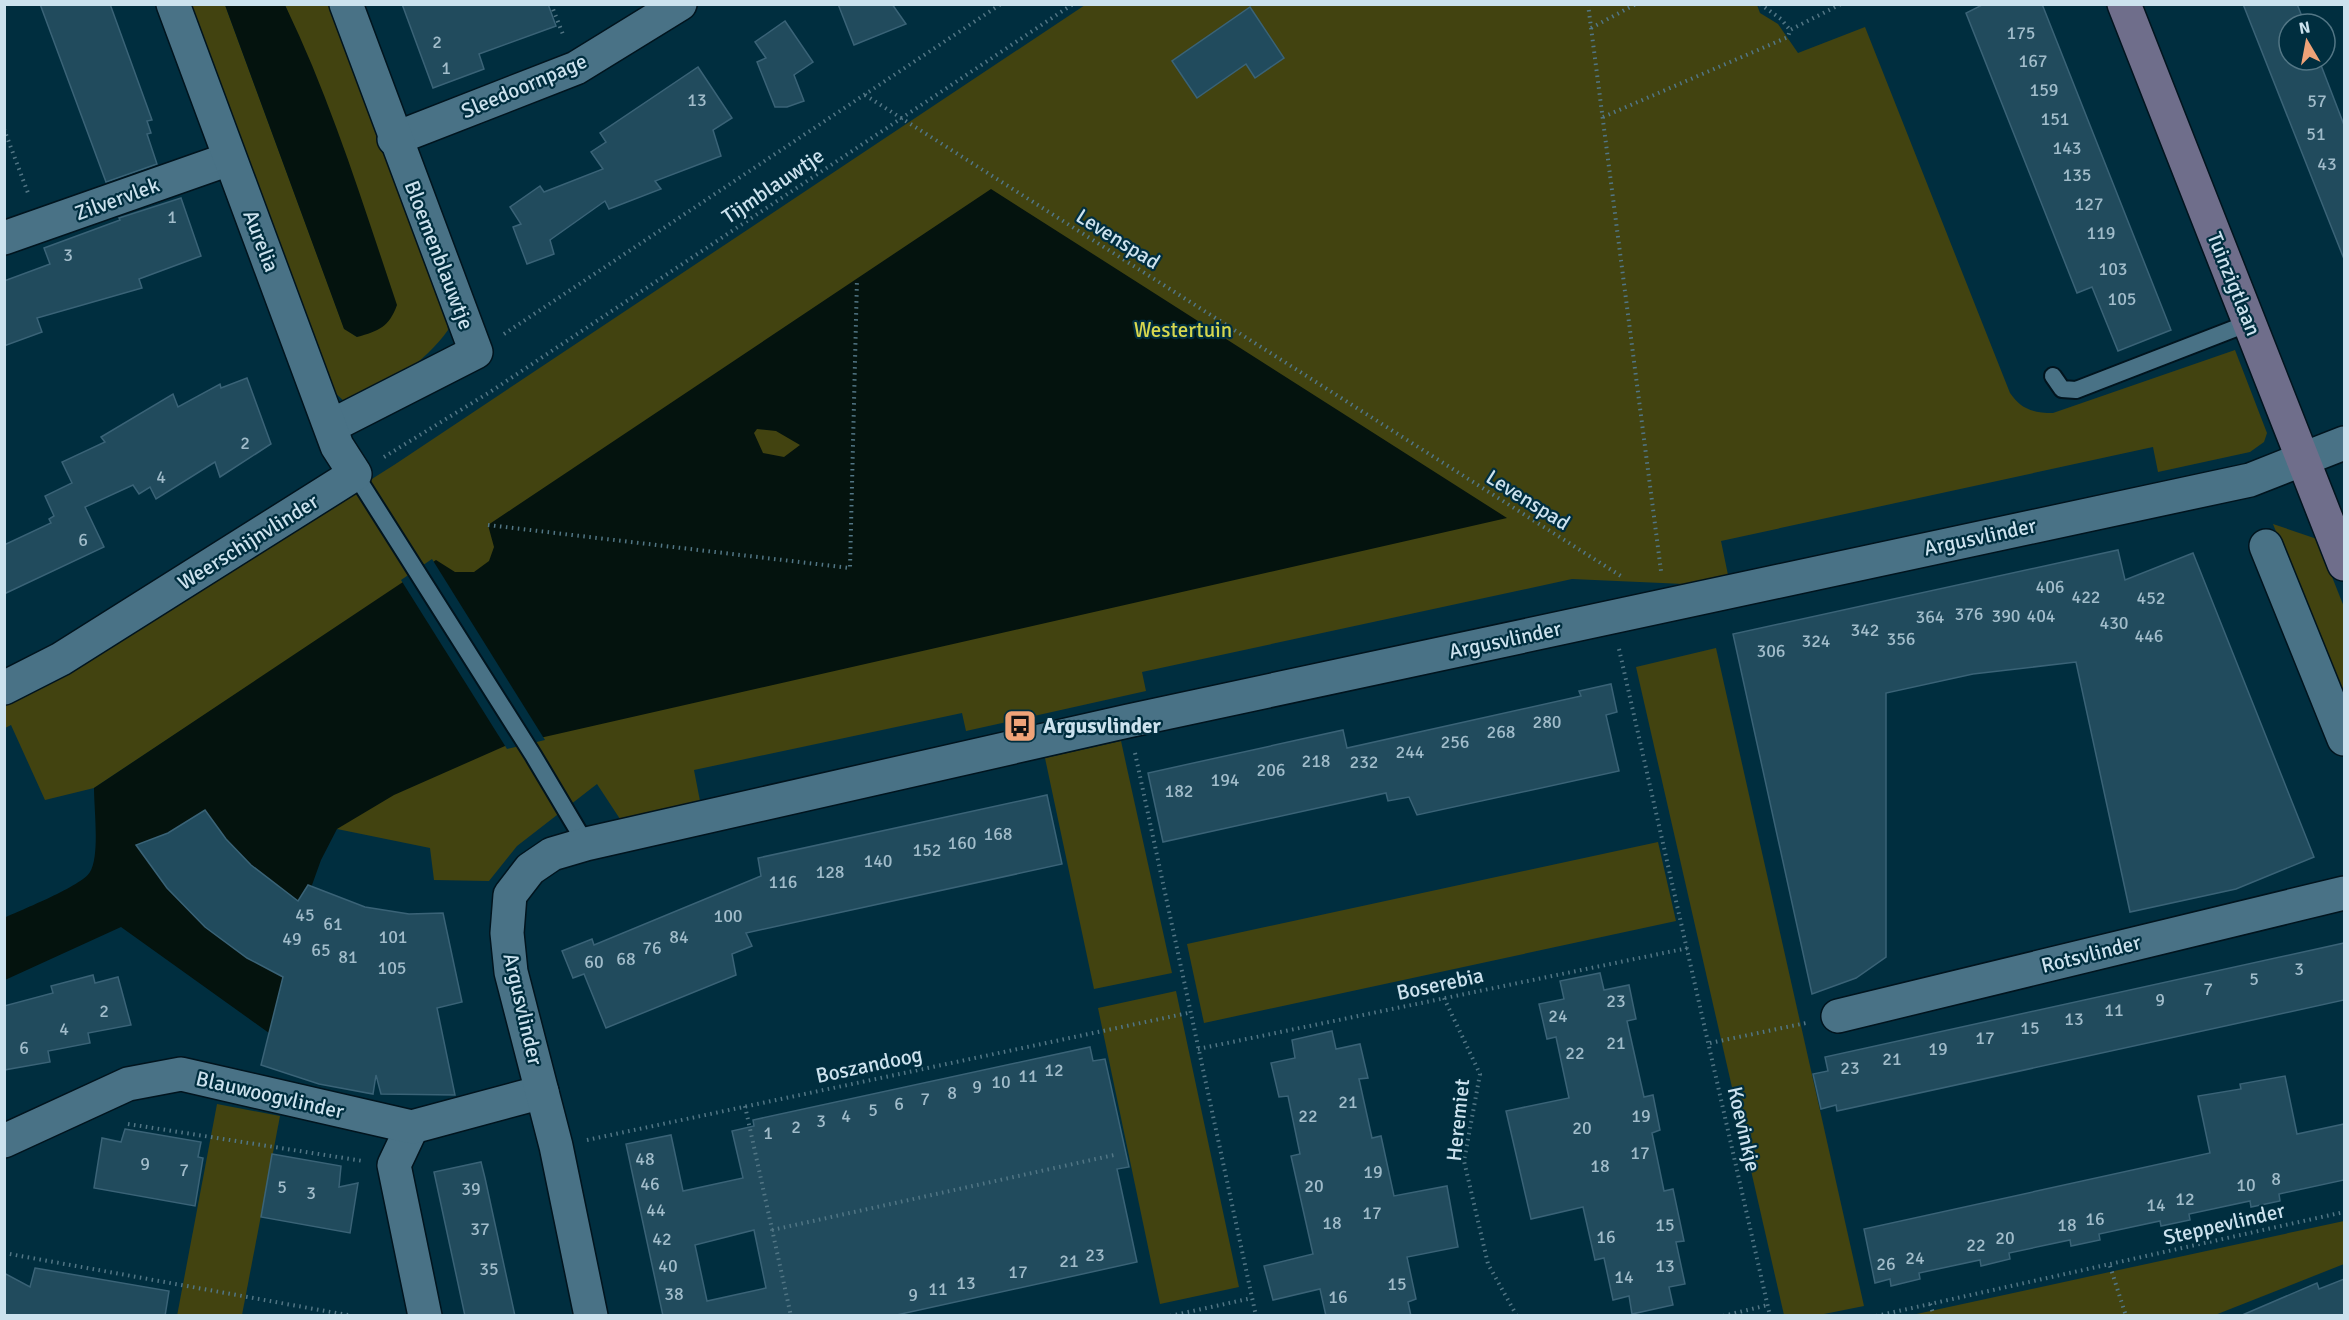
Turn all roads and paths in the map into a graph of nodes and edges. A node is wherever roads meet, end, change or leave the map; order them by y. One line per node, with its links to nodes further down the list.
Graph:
1 (173, 4): 18 (street, Aurelia)
2 (346, 4): 17 (street, Bloemenblauwtje)
3 (680, 4): 17 (street, Sleedoornpage)
4 (1001, 4): 13 (path)
5 (1073, 4): 15 (path, Tijmblauwtje)
6 (1588, 4): 11 (path)
7 (1636, 4): 11 (path)
8 (1760, 4): 12 (path)
9 (1841, 4): 12 (path)
10 (2124, 4): 22 (street, Tuinzigtlaan)
11 (1591, 28): 14 (path)
12 (1790, 30): 14 (path)
13 (865, 95): 15 (path, Levenspad); 23 (path)
14 (1603, 117): 32 (path)
15 (901, 119): 28 (path, Tijmblauwtje); 32 (path, Levenspad)
16 (4, 129): 19 (path)
17 (394, 139): 23 (street, Bloemenblauwtje)
18 (229, 159): 19 (street, Zilvervlek); 25 (street, Aurelia)
19 (42, 225): 20 (street, Zilvervlek)
20 (4, 238)
21 (856, 279): 29 (path)
22 (2249, 323): 24 (lane); 27 (street, Tuinzigtlaan)
23 (476, 352): 25 (street, Bloemenblauwtje)
24 (2053, 376)
25 (331, 426): 28 (street, Aurelia)
26 (2344, 443): 27 (street, Argusvlinder)
27 (2303, 460): 31 (street, Tuinzigtlaan); 32 (street, Argusvlinder)
28 (355, 474): 34 (street, Weerschijnvlinder); 37 (lane)
29 (488, 525)
30 (2266, 546): 36 (street)
31 (2344, 564)
32 (1665, 604): 33 (street, Argusvlinder)
33 (1612, 617): 35 (street, Argusvlinder); 39 (path, Koevinkje)
34 (4, 688)
35 (1128, 721): 37 (street, Argusvlinder); 41 (path)
36 (2344, 739)
37 (586, 844): 45 (street, Argusvlinder)
38 (2344, 892): 42 (street, Rotsvlinder)
39 (1688, 948): 40 (path, Boserebia); 43 (path, Koevinkje)
40 (1444, 998): 44 (path, Boserebia); 66 (path, Heremiet)
41 (1188, 1013): 44 (path); 46 (path, Boszandoog)
42 (1838, 1016): 43 (path)
43 (1710, 1043): 59 (path, Koevinkje)
44 (1198, 1049): 57 (path)
45 (542, 1092): 48 (street, Blauwoogvlinder); 50 (street, Argusvlinder)
46 (745, 1106): 50 (path, Boszandoog); 54 (path)
47 (123, 1123): 52 (path)
48 (412, 1127): 49 (street, Blauwoogvlinder); 52 (street)
49 (4, 1141)
50 (556, 1146): 62 (street, Argusvlinder)
51 (1114, 1155): 54 (path)
52 (394, 1166): 61 (street)
53 (2344, 1212): 56 (path, Steppevlinder)
54 (772, 1230): 63 (path)
55 (4, 1253): 60 (path)
56 (2110, 1266): 58 (path, Steppevlinder); 71 (path)
57 (1252, 1298): 64 (path); 65 (path)
58 (1930, 1304): 69 (path, Steppevlinder); 70 (path)
59 (1768, 1305): 67 (path); 68 (path, Koevinkje)
60 (353, 1316)
61 (425, 1316)
62 (591, 1316)
63 (791, 1316)
64 (1170, 1316)
65 (1256, 1316)
66 (1517, 1316)
67 (1723, 1316)
68 (1770, 1316)
69 (1876, 1316)
70 (1934, 1316)
71 (2126, 1316)

